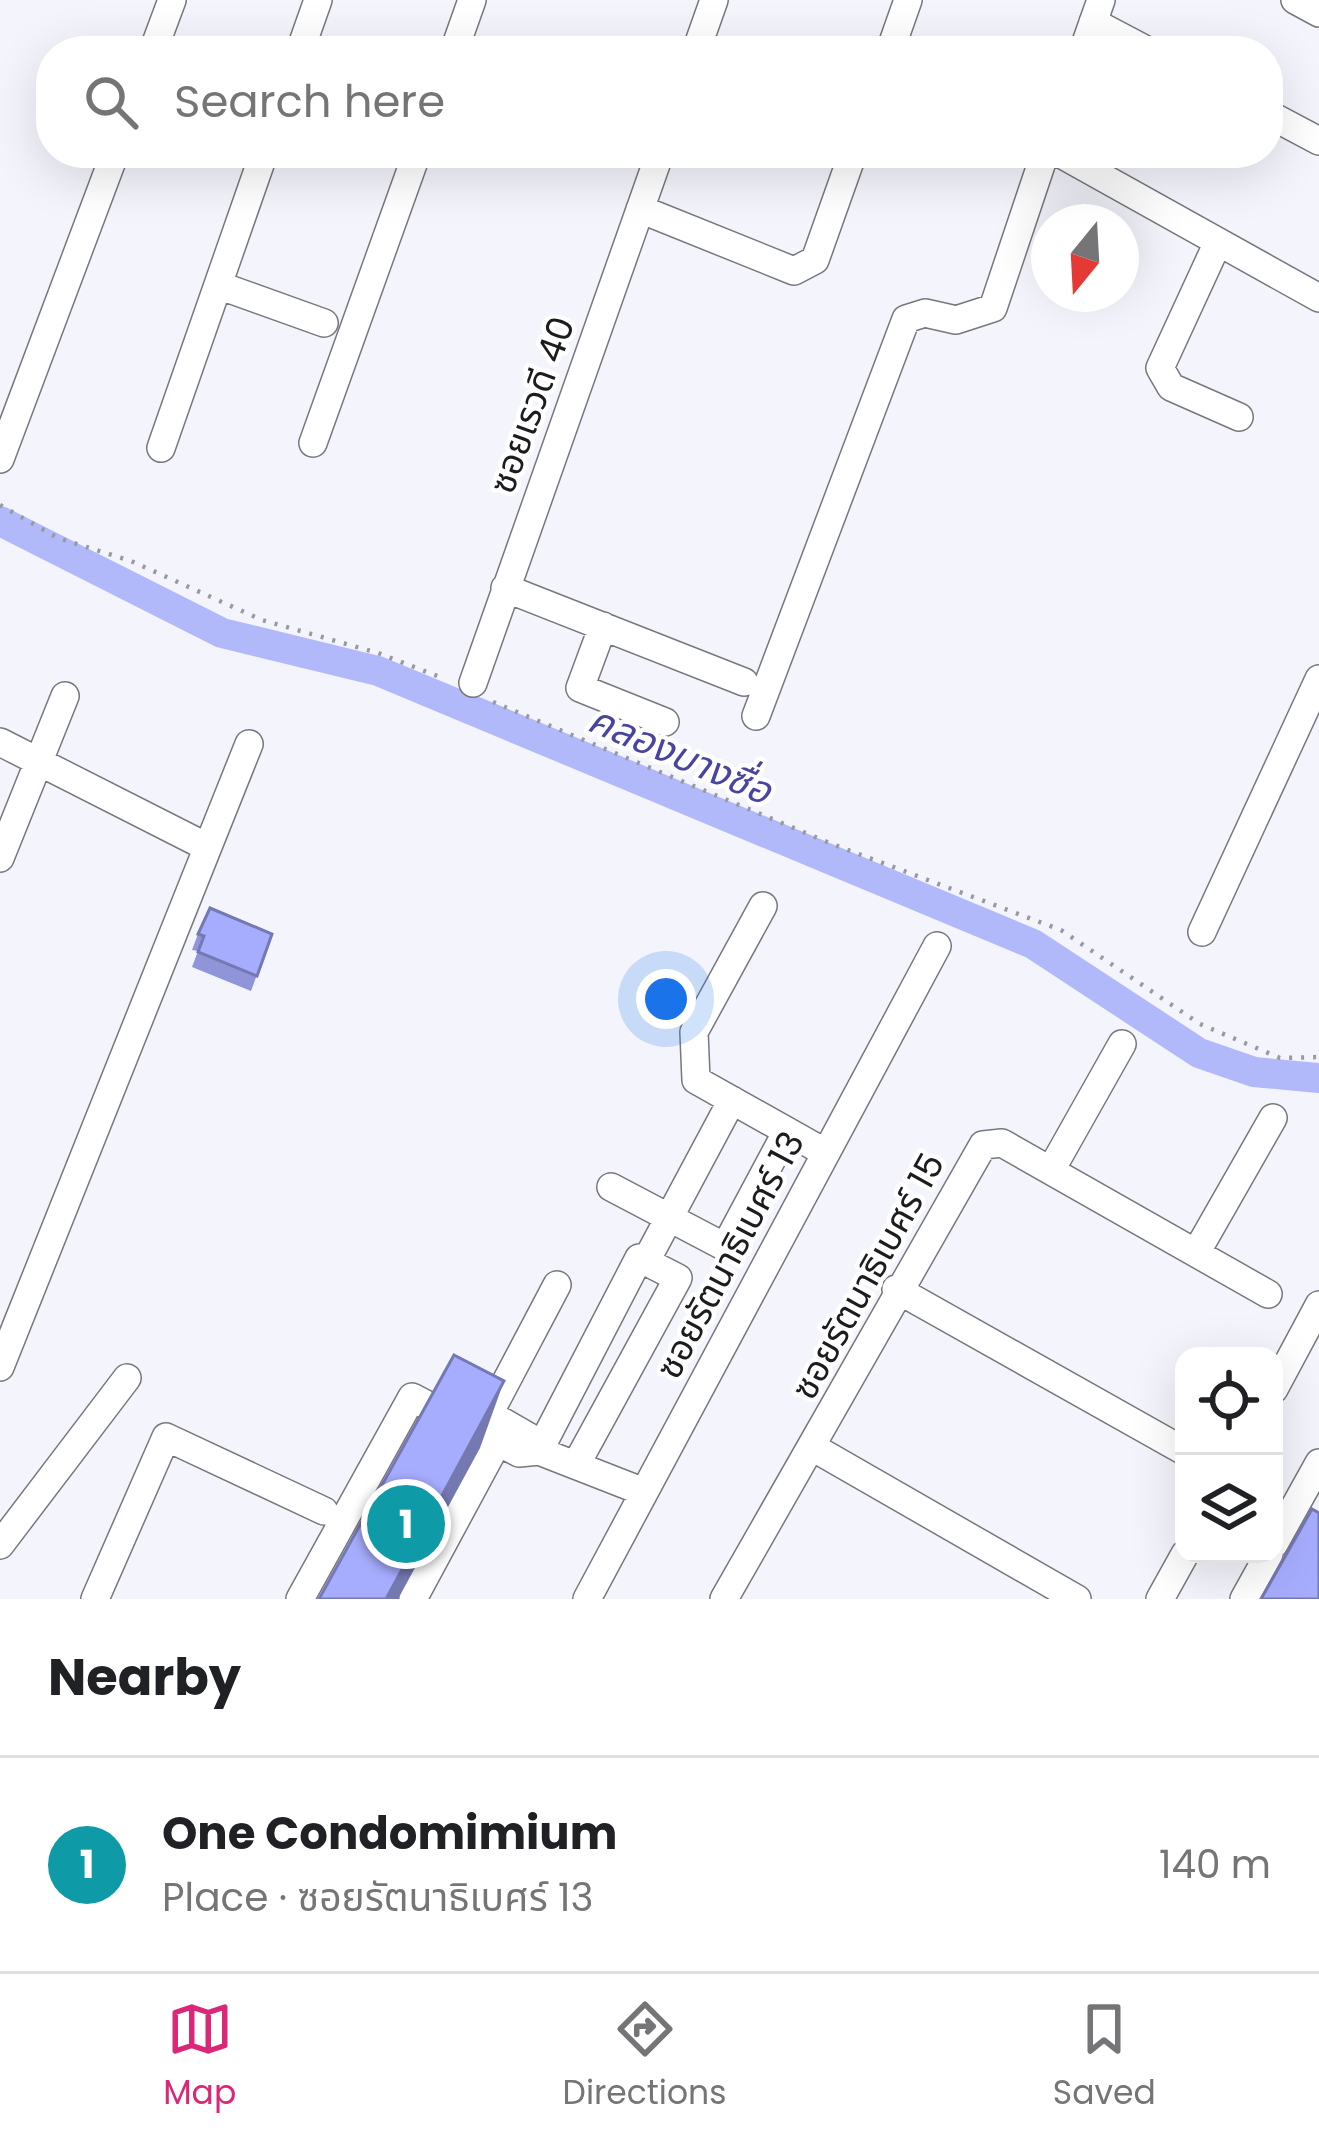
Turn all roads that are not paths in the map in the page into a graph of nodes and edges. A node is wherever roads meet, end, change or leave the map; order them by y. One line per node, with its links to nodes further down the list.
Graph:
1 (172, 0): 9 (street)
2 (318, 0): 10 (street)
3 (472, 0): 11 (street)
4 (714, 0): 12 (street)
5 (908, 0): 13 (street)
6 (1295, 0): 8 (street)
7 (1097, 11): 14 (street)
8 (1319, 13)
9 (159, 36)
10 (305, 36)
11 (459, 36)
12 (701, 36)
13 (895, 36)
14 (1129, 36)
15 (1283, 122): 16 (street)
16 (1319, 141)
17 (109, 168): 32 (street)
18 (259, 168): 26 (street)
19 (412, 168): 30 (street)
20 (655, 168): 24 (street, ซอยเรวดี 40)
21 (849, 168): 24 (street)
22 (1040, 168): 39 (street)
23 (1086, 168): 25 (street)
24 (640, 209): 33 (street, ซอยเรวดี 40)
25 (1218, 242): 27 (street); 29 (street)
26 (218, 285): 28 (street); 31 (street)
27 (1319, 298)
28 (324, 323)
29 (1238, 417)
30 (313, 443)
31 (161, 448)
32 (0, 459)
33 (505, 588): 34 (street); 37 (street, ซอยเรวดี 40)
34 (603, 626): 36 (street); 40 (street)
35 (1319, 679): 47 (street)
36 (744, 682)
37 (470, 688)
38 (65, 696): 43 (street)
39 (756, 716)
40 (665, 722)
41 (0, 742): 43 (street)
42 (249, 744): 44 (street)
43 (40, 758): 44 (street); 45 (street)
44 (207, 847): 63 (street)
45 (0, 858)
46 (763, 906): 50 (street)
47 (1202, 932)
48 (937, 946): 53 (street, ซอยรัตนาธิเบศร์ 13)
49 (1122, 1044): 54 (street)
50 (732, 1100): 52 (street); 56 (street)
51 (1273, 1118): 57 (street)
52 (787, 1131): 53 (street); 56 (street)
53 (826, 1153): 72 (street, ซอยรัตนาธิเบศร์ 13)
54 (1051, 1170): 57 (street, ซอยรัตนาธิเบศร์ 15); 60 (street, ซอยรัตนาธิเบศร์ 15)
55 (611, 1187): 56 (street)
56 (669, 1218): 58 (street)
57 (1196, 1253): 61 (street, ซอยรัตนาธิเบศร์ 15)
58 (646, 1261): 68 (street); 70 (street)
59 (557, 1285): 68 (street)
60 (896, 1289): 67 (street); 69 (street, ซอยรัตนาธิเบศร์ 15)
61 (1268, 1294)
62 (1319, 1305): 64 (street)
63 (0, 1367)
64 (1283, 1373)
65 (127, 1378): 75 (street)
66 (497, 1443): 68 (street); 80 (street); 81 (street)
67 (1175, 1446)
68 (541, 1448): 70 (street)
69 (814, 1448): 78 (street, ซอยรัตนาธิเบศร์ 15); 83 (street)
70 (577, 1463): 72 (street)
71 (1319, 1463): 74 (street)
72 (644, 1492): 82 (street, ซอยรัตนาธิเบศร์ 13)
73 (324, 1510): 79 (street)
74 (1283, 1528)
75 (0, 1545)
76 (1180, 1563): 84 (street)
77 (1264, 1563): 85 (street)
78 (731, 1597)
79 (95, 1599)
80 (300, 1599)
81 (413, 1599)
82 (587, 1599)
83 (1077, 1599)
84 (1160, 1599)
85 (1244, 1599)

